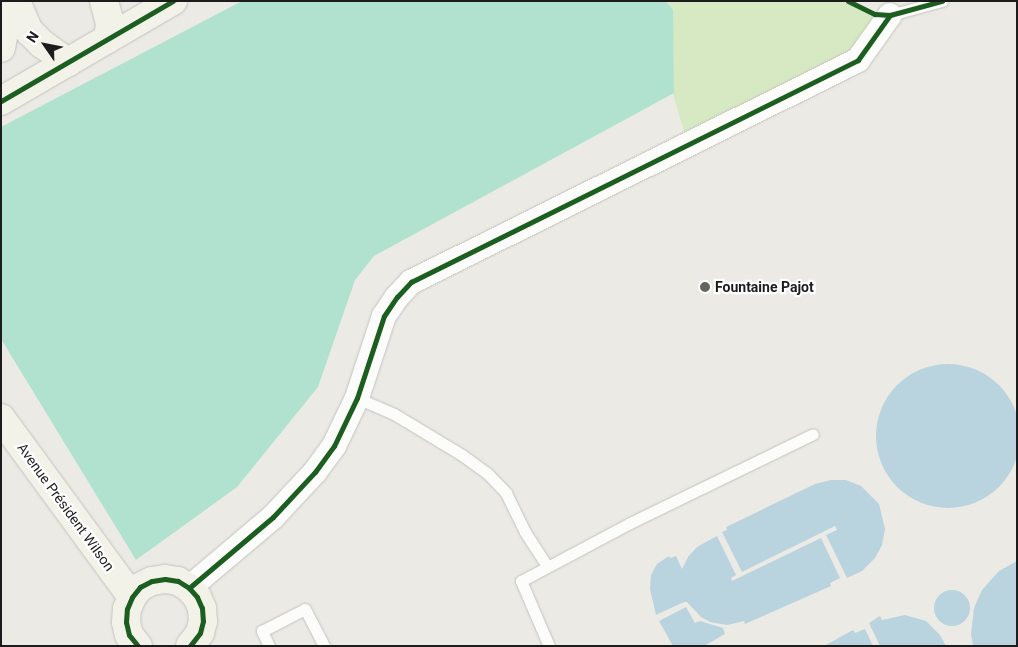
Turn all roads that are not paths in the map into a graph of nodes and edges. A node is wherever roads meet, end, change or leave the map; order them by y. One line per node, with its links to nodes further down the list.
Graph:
1 (10, 1): 8 (street)
2 (16, 1): 9 (street)
3 (104, 1): 7 (street)
4 (172, 1): 7 (street)
5 (942, 1): 6 (lane)
6 (890, 15): 11 (street)
7 (108, 39): 9 (street)
8 (1, 48)
9 (68, 62): 10 (street)
10 (1, 101)
11 (357, 398): 14 (lane); 15 (street)
12 (1, 418): 16 (street, Avenue Président Wilson)
13 (813, 434): 14 (lane)
14 (547, 566): 21 (lane)
15 (189, 588): 16 (street); 18 (street)
16 (132, 597): 17 (street)
17 (138, 646)
18 (190, 646)
19 (269, 646): 20 (lane)
20 (324, 646)
21 (549, 646)

